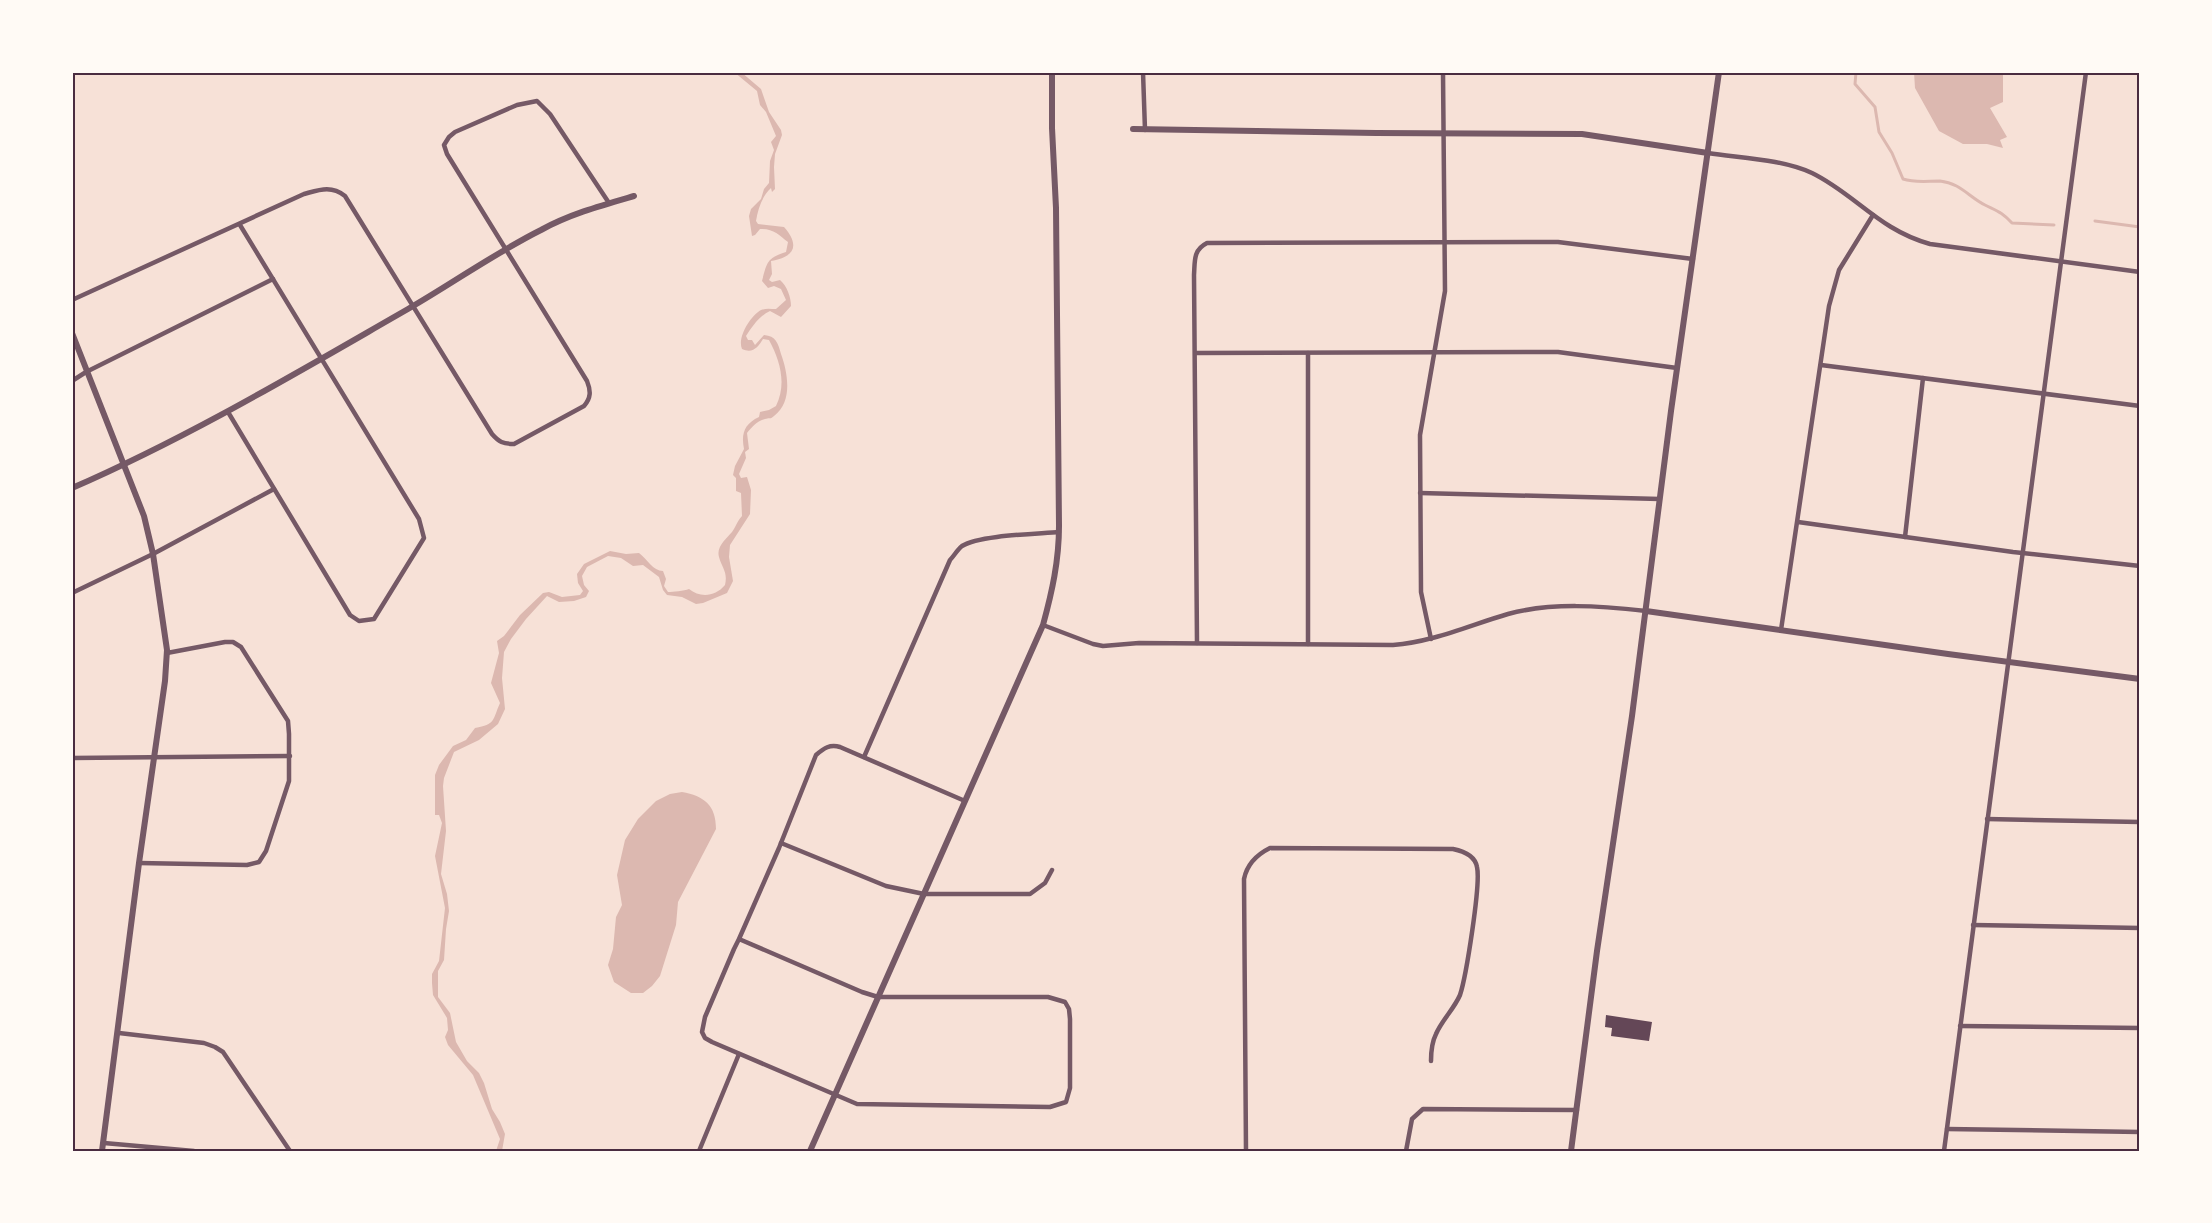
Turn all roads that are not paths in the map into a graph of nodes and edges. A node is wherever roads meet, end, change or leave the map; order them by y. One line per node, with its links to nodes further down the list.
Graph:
1 (1052, 72): 41 (street)
2 (1143, 72): 7 (street)
3 (1443, 72): 8 (street)
4 (1719, 72): 9 (street)
5 (2086, 72): 17 (street)
6 (1133, 129): 7 (street)
7 (1145, 129): 8 (street)
8 (1443, 133): 9 (street); 14 (street)
9 (1708, 153): 12 (street); 16 (street)
10 (634, 196): 11 (street)
11 (609, 203): 15 (street); 15 (street)
12 (1873, 215): 17 (street); 27 (street)
13 (240, 225): 19 (street); 20 (street); 21 (street)
14 (1444, 242): 16 (street); 23 (street); 24 (street)
15 (504, 249): 21 (street); 21 (street)
16 (1693, 259): 28 (street)
17 (2062, 262): 18 (street); 32 (street)
18 (2140, 272)
19 (273, 279): 26 (street); 29 (street)
20 (72, 300)
21 (412, 307): 26 (street)
22 (72, 333): 29 (street)
23 (1433, 352): 25 (street); 28 (street); 38 (street)
24 (1196, 353): 25 (street); 51 (street)
25 (1308, 353): 52 (street)
26 (320, 360): 34 (street); 37 (street)
27 (1821, 365): 30 (street); 40 (street)
28 (1677, 368): 39 (street)
29 (86, 372): 31 (street); 35 (street)
30 (1923, 378): 32 (street); 42 (street)
31 (72, 381)
32 (2042, 394): 33 (street); 43 (street)
33 (2140, 406)
34 (228, 412): 35 (street); 37 (street)
35 (125, 465): 36 (street); 44 (street)
36 (72, 488)
37 (274, 489): 44 (street)
38 (1420, 493): 39 (street); 50 (street)
39 (1660, 499): 47 (street)
40 (1798, 522): 42 (street); 49 (street)
41 (1059, 532): 48 (street); 58 (street)
42 (1905, 537): 43 (street)
43 (2024, 553): 45 (street); 54 (street)
44 (153, 554): 46 (street); 53 (street)
45 (2140, 566)
46 (72, 593)
47 (1646, 611): 49 (street); 50 (street); 77 (street)
48 (1043, 625): 51 (street); 60 (street)
49 (1781, 630): 54 (street)
50 (1431, 639): 52 (street)
51 (1197, 643): 52 (street)
52 (1308, 644)
53 (167, 653): 56 (street); 57 (street)
54 (2008, 662): 55 (street); 61 (street)
55 (2140, 679)
56 (290, 756): 57 (street); 64 (street)
57 (155, 757): 59 (street); 64 (street)
58 (864, 757): 60 (street); 63 (street)
59 (72, 758)
60 (965, 801): 66 (street)
61 (1987, 819): 62 (street); 67 (street)
62 (2140, 822)
63 (781, 843): 66 (street); 69 (street)
64 (139, 863): 73 (street)
65 (1052, 870): 66 (street)
66 (924, 894): 70 (street)
67 (1973, 926): 68 (street); 71 (street)
68 (2140, 928)
69 (739, 939): 70 (street); 74 (street)
70 (878, 997): 76 (street); 76 (street)
71 (1960, 1026): 72 (street); 78 (street)
72 (2140, 1028)
73 (119, 1033): 80 (street); 83 (street)
74 (739, 1054): 76 (street); 84 (street)
75 (1431, 1061): 86 (street)
76 (834, 1096): 85 (street)
77 (1577, 1110): 87 (street); 88 (street)
78 (1947, 1130): 79 (street); 89 (street)
79 (2140, 1132)
80 (104, 1143): 81 (street); 82 (street)
81 (102, 1151)
82 (194, 1151)
83 (290, 1151)
84 (699, 1151)
85 (810, 1151)
86 (1246, 1151)
87 (1406, 1151)
88 (1570, 1151)
89 (1944, 1151)

